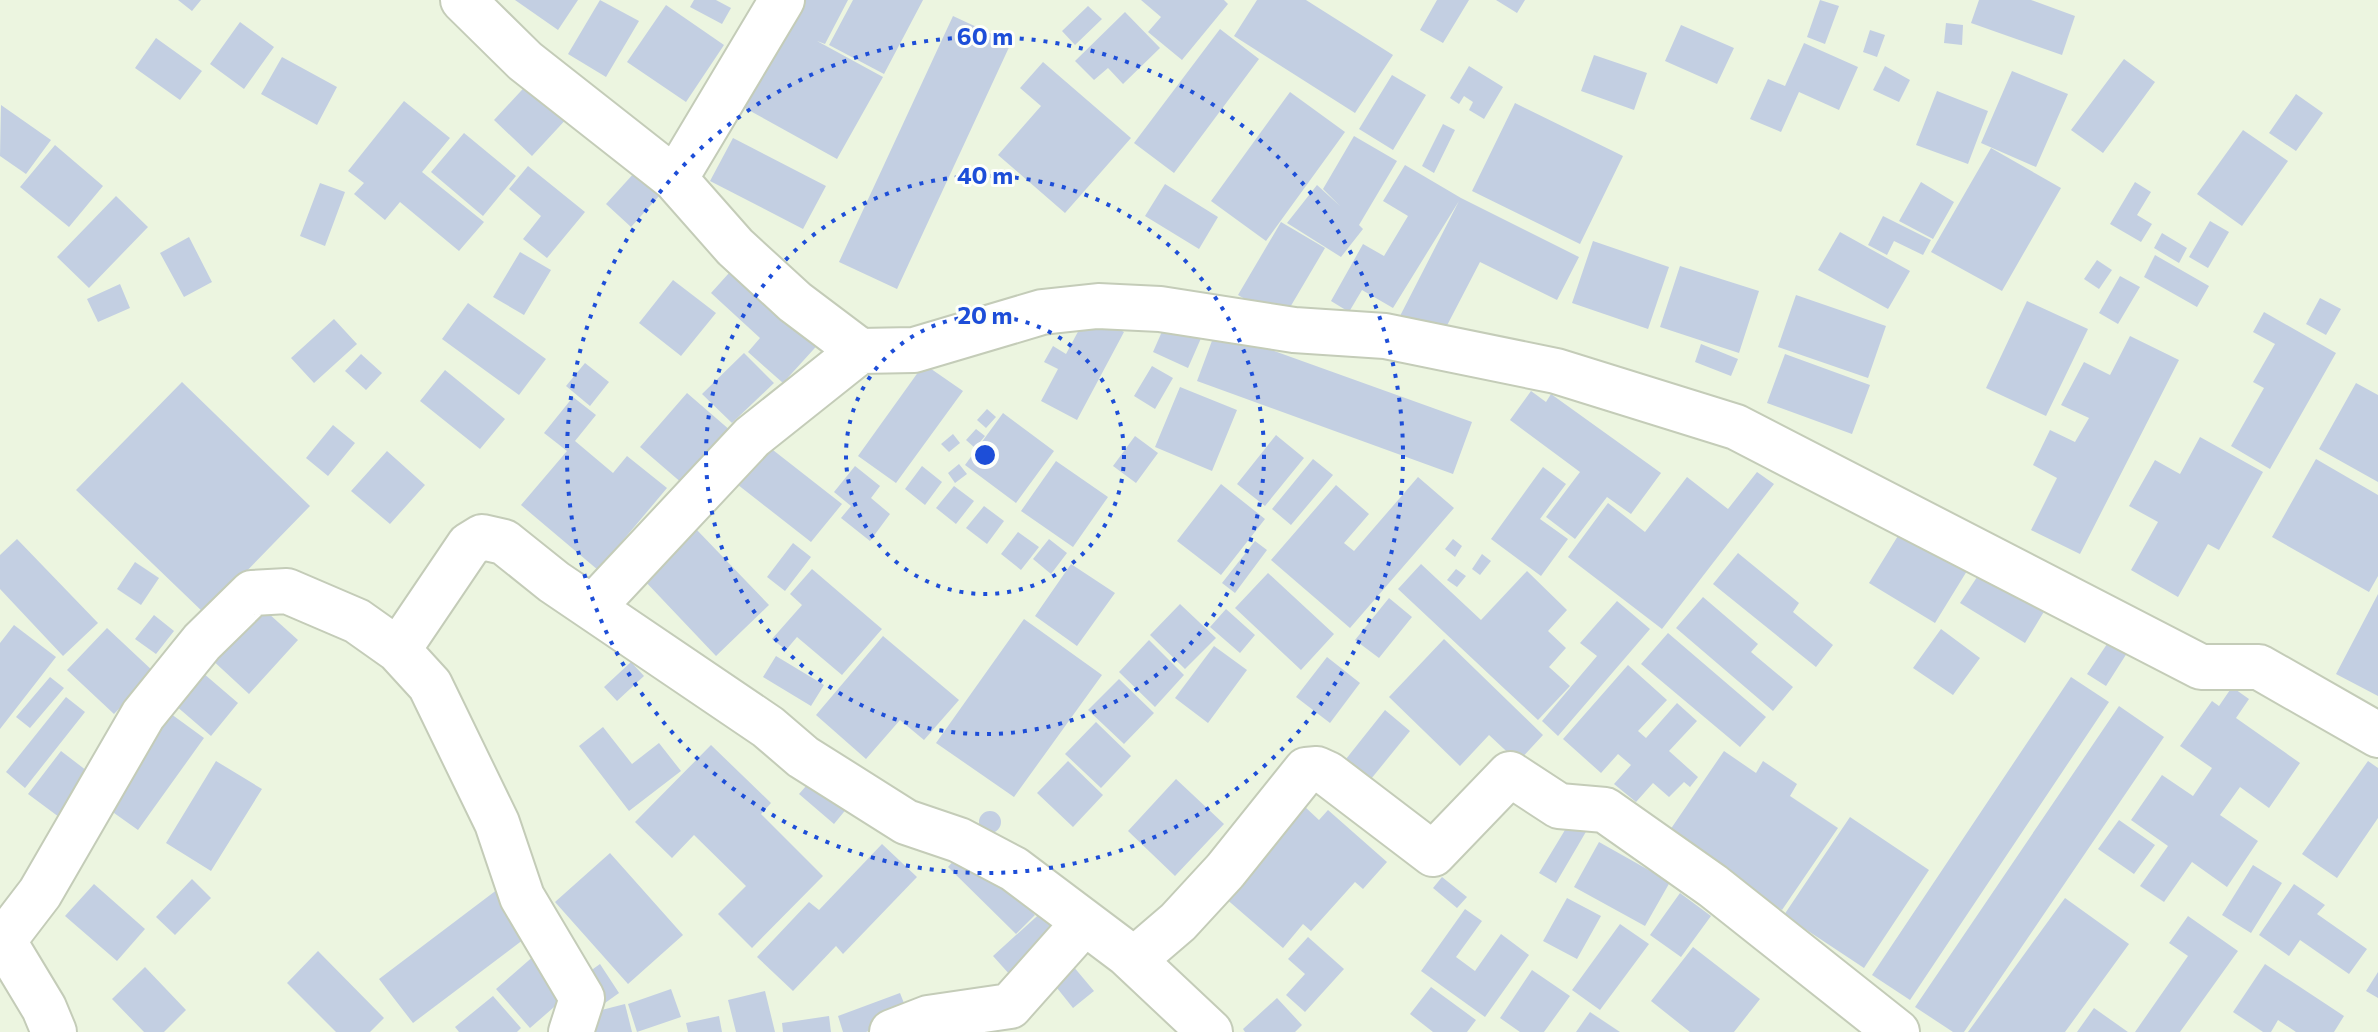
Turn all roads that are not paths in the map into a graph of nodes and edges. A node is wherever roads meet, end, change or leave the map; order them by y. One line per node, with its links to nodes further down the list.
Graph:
1 (463, 0): 3 (street)
2 (782, 0): 3 (street)
3 (675, 179): 4 (street)
4 (860, 351): 5 (street); 7 (street)
5 (594, 606): 6 (street); 8 (street)
6 (398, 650): 9 (street); 12 (street)
7 (2378, 735)
8 (1083, 924): 10 (street); 13 (street)
9 (2, 938): 11 (street)
10 (1127, 954): 14 (street); 15 (street)
11 (54, 1032)
12 (571, 1032)
13 (892, 1032)
14 (1210, 1032)
15 (1897, 1032)

